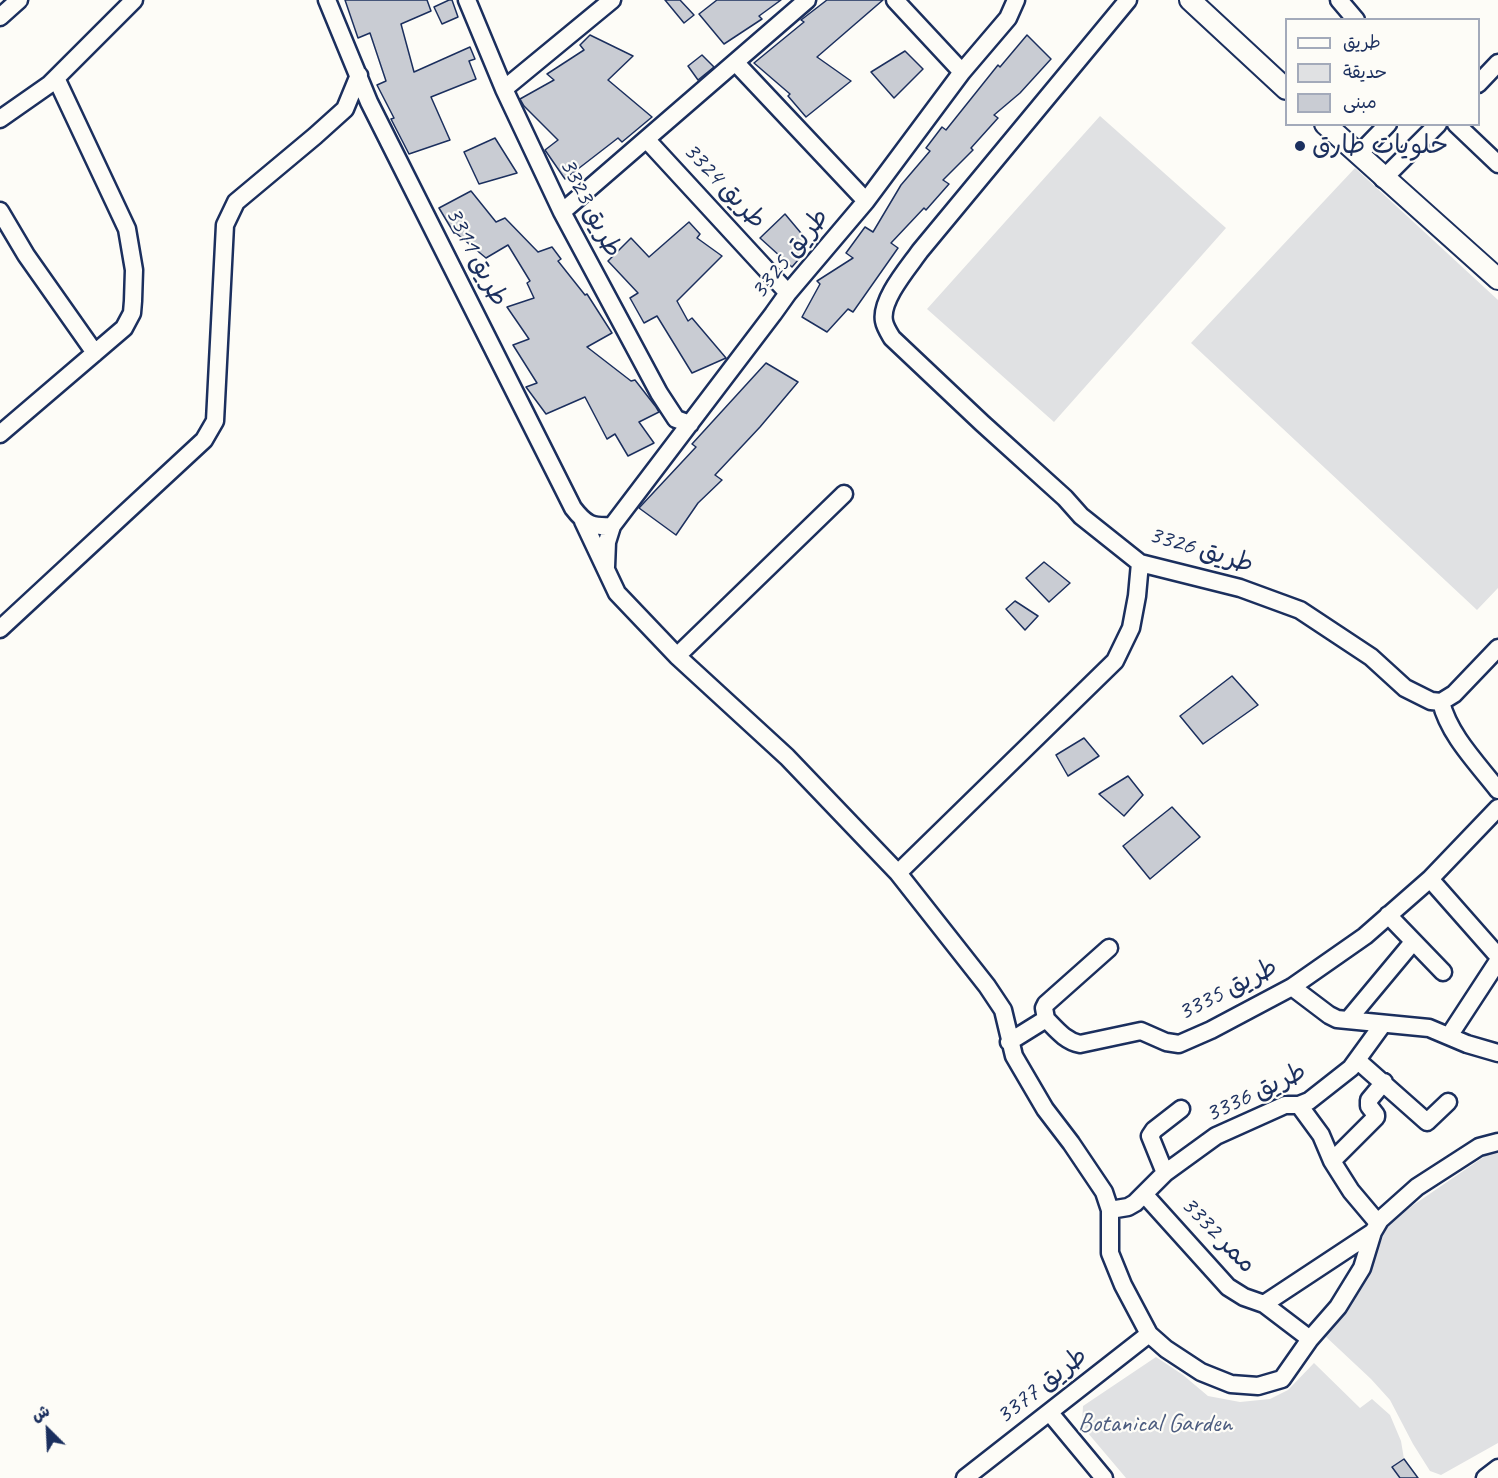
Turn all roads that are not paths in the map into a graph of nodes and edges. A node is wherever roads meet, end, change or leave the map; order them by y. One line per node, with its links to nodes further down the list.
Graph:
1 (19, 0): 12 (street)
2 (135, 0): 18 (street)
3 (327, 0): 17 (street, طريق 3311)
4 (467, 0): 21 (street, طريق 3323)
5 (612, 0): 21 (street)
6 (807, 0): 14 (street, طريق 3324)
7 (895, 0): 16 (street)
8 (1016, 0): 16 (street, طريق 3325)
9 (1128, 0): 41 (street, طريق 3326)
10 (1190, 0): 20 (street)
11 (1339, 0): 13 (street)
12 (0, 17)
13 (1354, 18)
14 (736, 63): 27 (street, طريق 3324); 31 (street)
15 (1498, 63): 19 (street)
16 (962, 72): 31 (street, طريق 3325)
17 (359, 75): 40 (street, طريق 3311); 43 (street)
18 (56, 78): 22 (street); 36 (street)
19 (1480, 83)
20 (1285, 87)
21 (504, 89): 33 (street, طريق 3323)
22 (0, 118)
23 (1326, 126): 28 (street)
24 (1386, 126): 28 (street)
25 (1436, 126): 30 (street)
26 (1458, 126): 29 (street)
27 (647, 140): 33 (street, طريق 3324); 35 (street, طريق 3324)
28 (1358, 156): 30 (street)
29 (1498, 164)
30 (1383, 179): 34 (street)
31 (866, 201): 35 (street, طريق 3325)
32 (0, 211): 36 (street)
33 (562, 212): 37 (street, طريق 3323)
34 (1498, 279)
35 (788, 293): 37 (street, طريق 3325)
36 (95, 353): 38 (street)
37 (690, 424): 40 (street, طريق 3325)
38 (1, 430)
39 (844, 494): 45 (street)
40 (597, 524): 42 (street, طريق 3311); 42 (street)
41 (1140, 563): 46 (street, طريق 3326); 49 (street)
42 (608, 576): 45 (street, طريق 3311)
43 (0, 629)
44 (1498, 648): 46 (street)
45 (677, 656): 49 (street, طريق 3311)
46 (1447, 698): 47 (street)
47 (1498, 790)
48 (1498, 808): 50 (street, طريق 3335)
49 (898, 873): 62 (street, طريق 3311)
50 (1430, 879): 51 (street, طريق 3335); 54 (street)
51 (1388, 915): 52 (street); 57 (street, طريق 3335)
52 (1413, 942): 56 (street); 59 (street)
53 (1109, 948): 58 (street)
54 (1498, 956)
55 (1498, 961): 61 (street)
56 (1443, 972)
57 (1292, 987): 58 (street, طريق 3335); 59 (street)
58 (1046, 1019): 62 (street)
59 (1348, 1020): 60 (street)
60 (1383, 1023): 61 (street); 64 (street, طريق 3336)
61 (1449, 1036): 63 (street)
62 (1009, 1042): 73 (street, طريق 3311)
63 (1498, 1053)
64 (1357, 1059): 65 (street); 67 (street, طريق 3336)
65 (1384, 1082): 66 (street); 70 (street)
66 (1448, 1102)
67 (1299, 1105): 70 (street); 71 (street, طريق 3336)
68 (1181, 1109): 71 (street, طريق 3336)
69 (1498, 1142): 74 (street)
70 (1332, 1161): 74 (street)
71 (1165, 1173): 72 (street, طريق 3336)
72 (1145, 1195): 73 (street, طريق 3336); 75 (street, ممر 3332)
73 (1110, 1210): 76 (street)
74 (1377, 1226): 75 (street, ممر 3332); 77 (street)
75 (1264, 1304): 77 (street)
76 (1149, 1334): 77 (street); 78 (street, طريق 3377)
77 (1310, 1339)
78 (1050, 1413): 80 (street, طريق 3377); 81 (street)
79 (1498, 1468): 82 (street)
80 (965, 1478)
81 (1104, 1478)
82 (1485, 1478)

